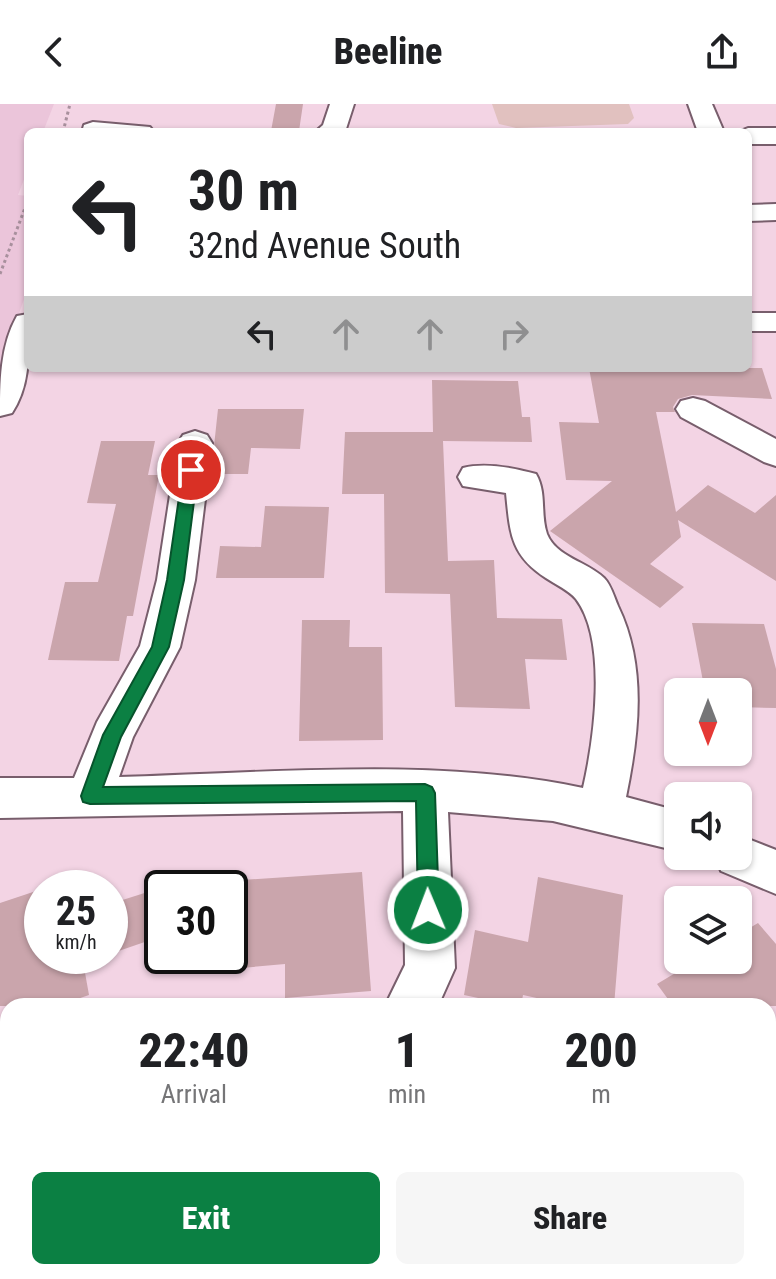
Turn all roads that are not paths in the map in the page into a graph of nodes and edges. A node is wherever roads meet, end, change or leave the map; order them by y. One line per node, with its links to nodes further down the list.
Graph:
1 (102, 104): 4 (street)
2 (342, 104): 5 (street)
3 (700, 104): 6 (street)
4 (94, 128)
5 (335, 128)
6 (709, 128)
7 (752, 136): 8 (street)
8 (776, 136)
9 (776, 212): 10 (street)
10 (752, 213)
11 (752, 237): 12 (street)
12 (776, 237)
13 (752, 322): 14 (street)
14 (776, 322)
15 (24, 335): 16 (street)
16 (0, 405)
17 (693, 409): 19 (street)
18 (195, 443): 22 (street)
19 (776, 454)
20 (476, 477): 24 (street)
21 (425, 793): 22 (street); 24 (street); 28 (street)
22 (90, 796): 23 (street)
23 (0, 798)
24 (600, 811): 25 (street)
25 (664, 827)
26 (752, 862): 27 (street)
27 (776, 872)
28 (415, 998)

